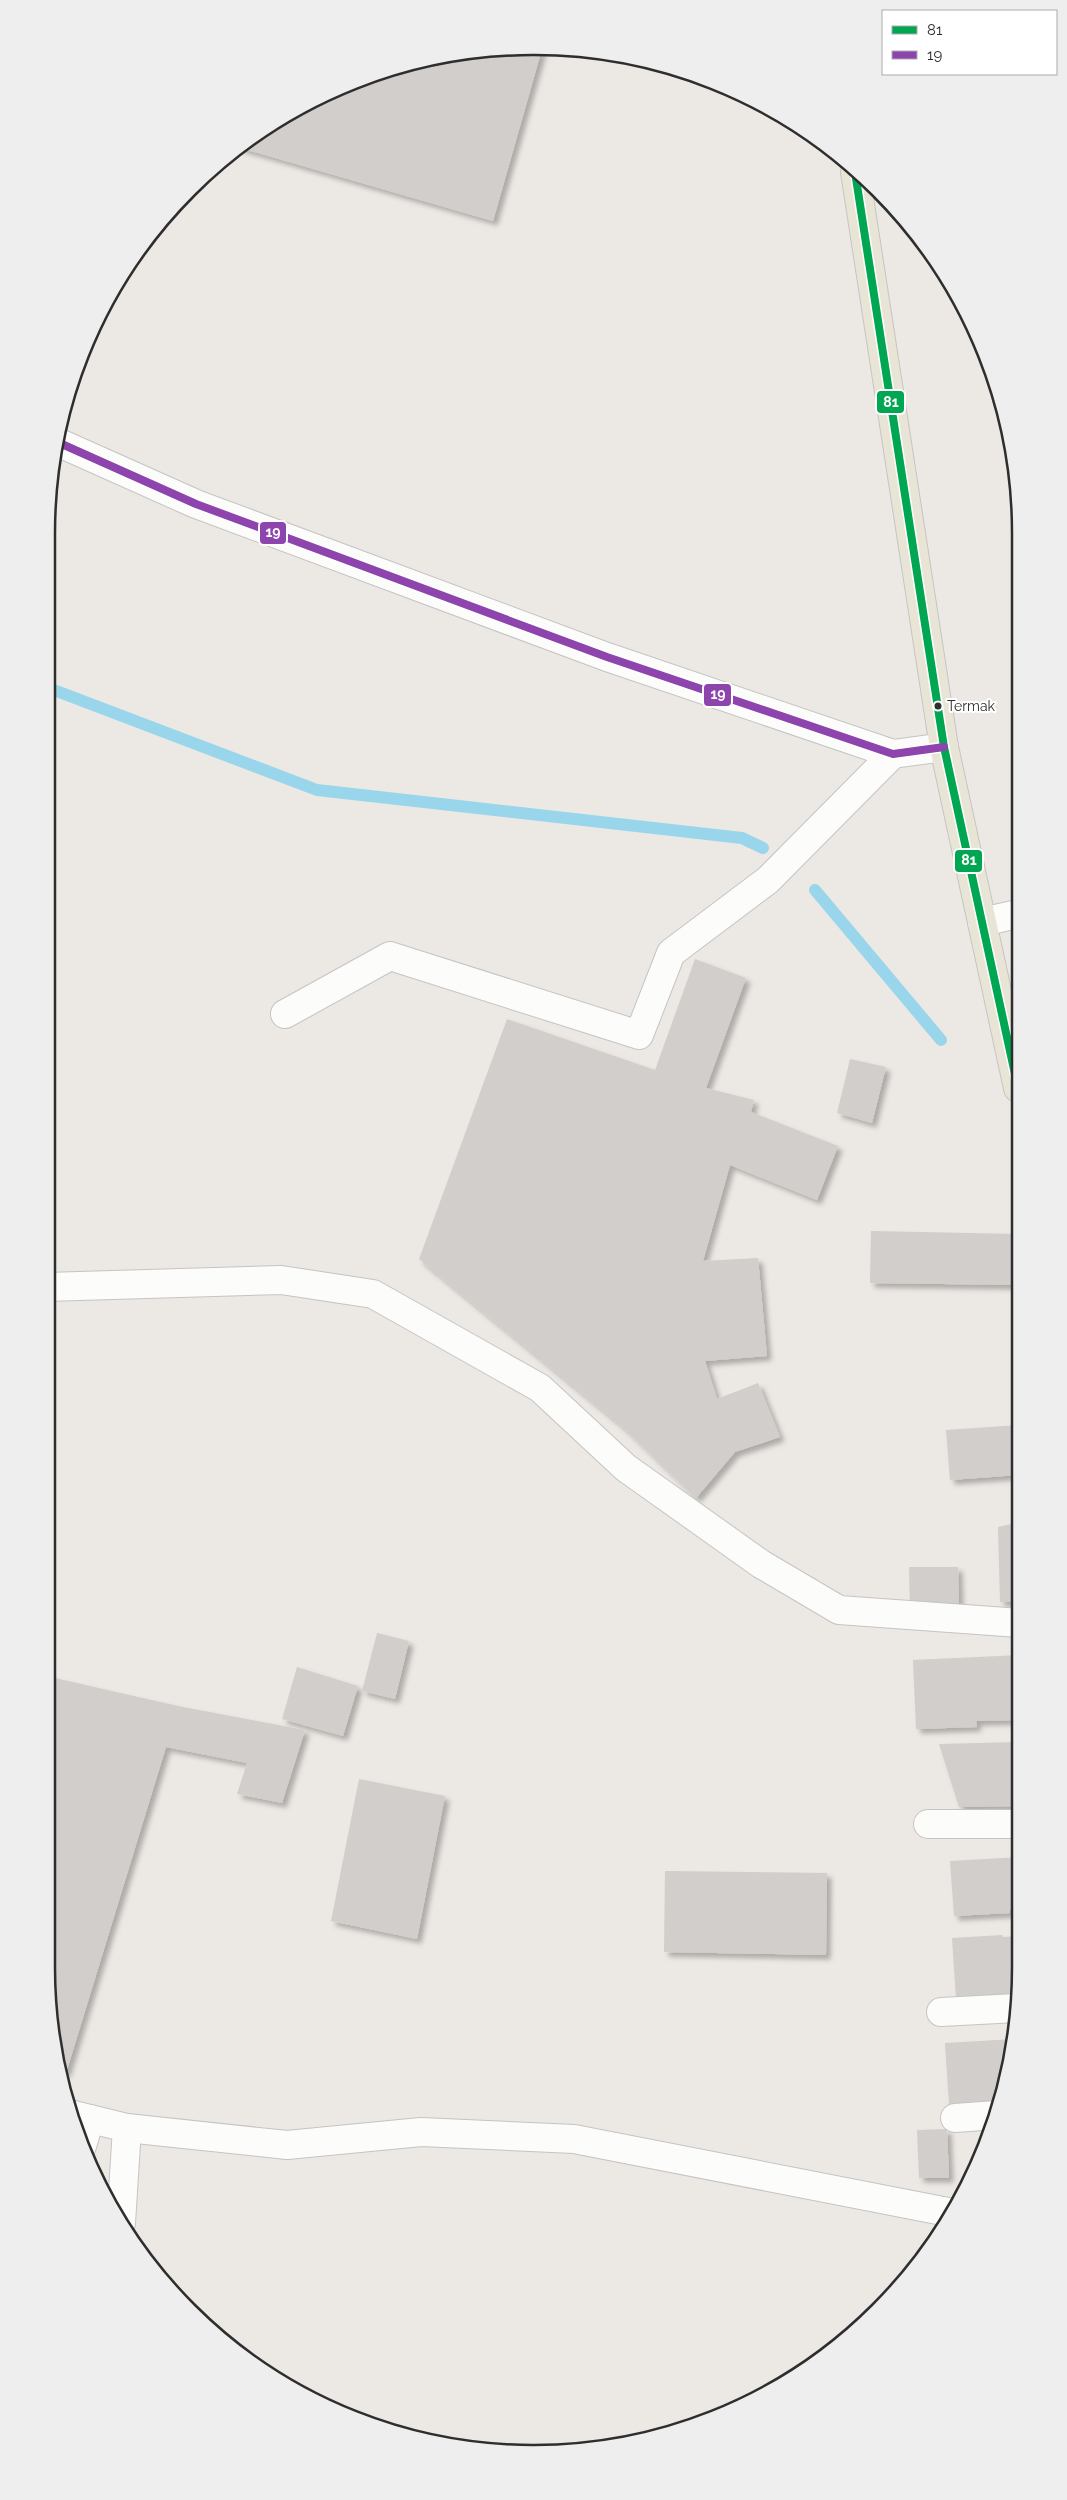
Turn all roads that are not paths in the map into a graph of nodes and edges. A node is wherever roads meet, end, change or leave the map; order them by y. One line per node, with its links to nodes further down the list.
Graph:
1 (857, 182): 3 (main road)
2 (63, 445): 4 (street)
3 (944, 747): 4 (street); 6 (main road)
4 (893, 754): 7 (street)
5 (1012, 915): 6 (street)
6 (982, 922): 8 (main road)
7 (285, 1014)
8 (1012, 1060)
9 (55, 1287): 10 (street)
10 (1012, 1622)
11 (928, 1824): 12 (street)
12 (1012, 1824)
13 (1010, 2008): 14 (street)
14 (942, 2012)
15 (80, 2116): 18 (street)
16 (988, 2116): 17 (street)
17 (955, 2118)
18 (127, 2128): 19 (street); 20 (street)
19 (122, 2210)
20 (945, 2211)

